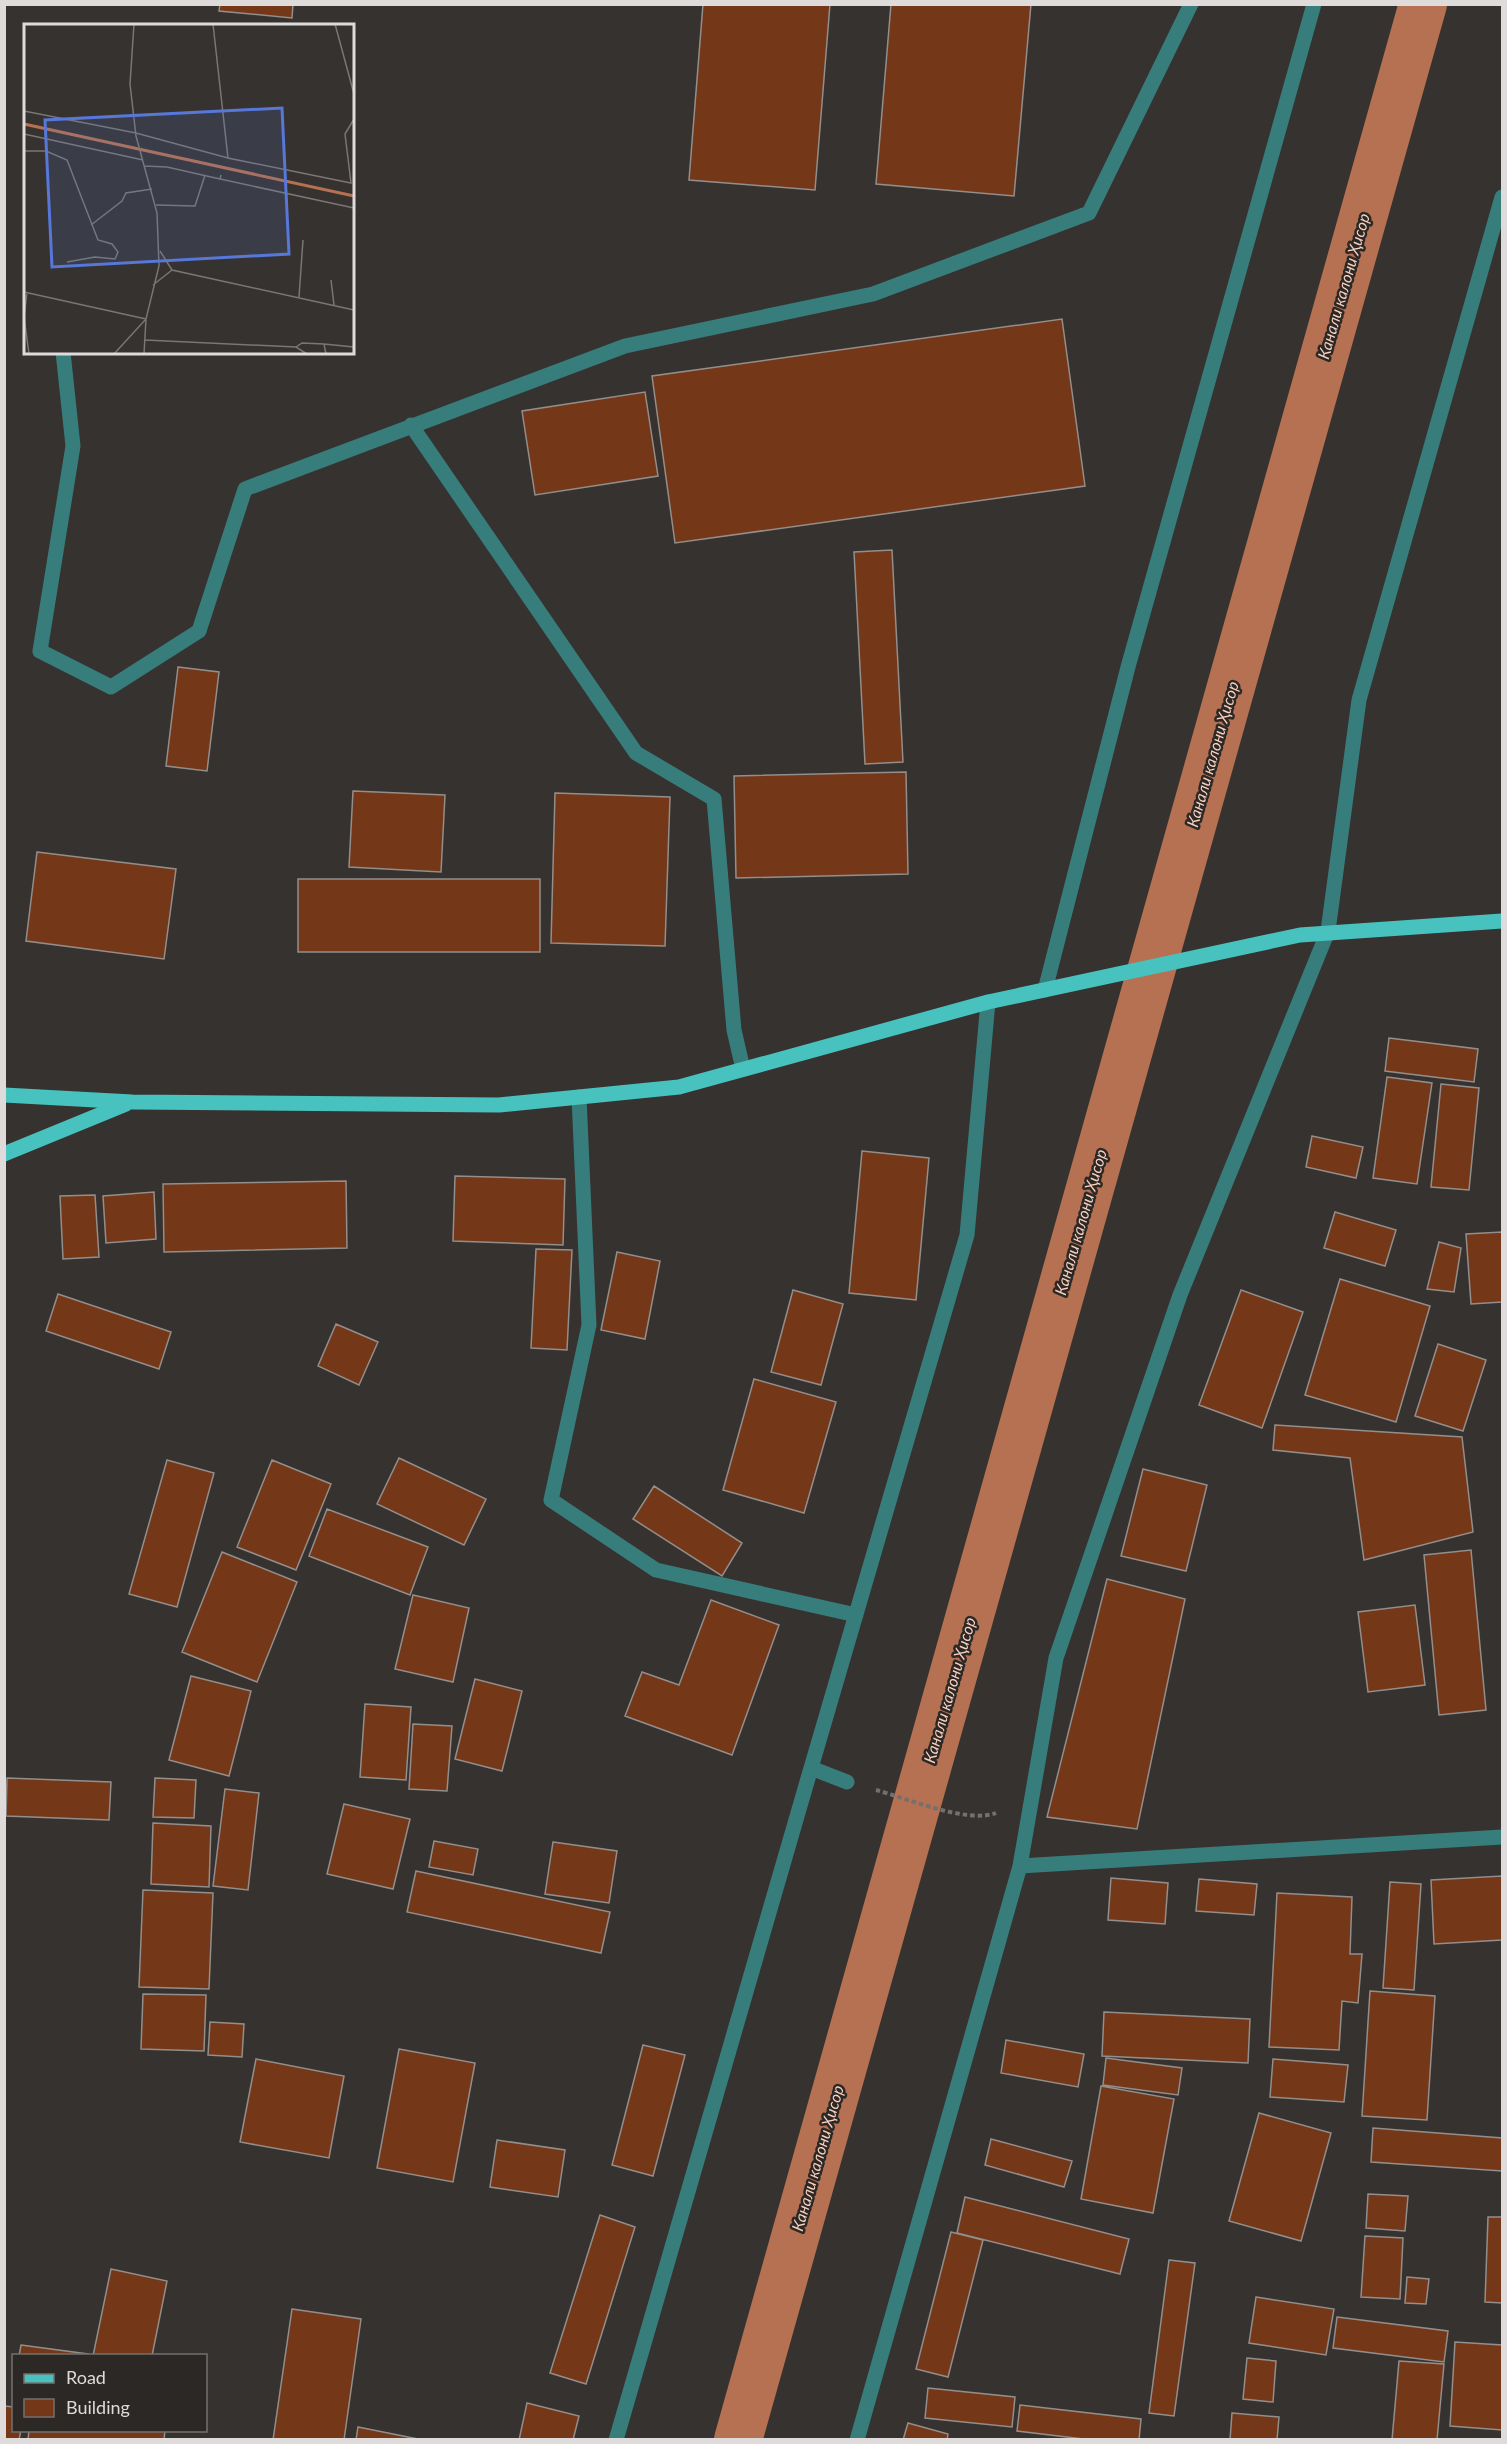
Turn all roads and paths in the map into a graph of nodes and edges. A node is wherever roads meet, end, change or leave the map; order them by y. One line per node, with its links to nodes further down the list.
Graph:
1 (1191, 4): 5 (street)
2 (1314, 4): 8 (street)
3 (1503, 197): 7 (street)
4 (63, 354): 5 (street)
5 (411, 425): 10 (street)
6 (1503, 921): 7 (main road)
7 (1328, 931): 8 (main road); 20 (street)
8 (1049, 989): 9 (main road)
9 (988, 1002): 10 (main road); 15 (street)
10 (743, 1069): 12 (main road)
11 (4, 1095): 13 (main road)
12 (579, 1097): 13 (main road); 15 (street)
13 (132, 1102): 14 (main road)
14 (4, 1154)
15 (856, 1615): 16 (street)
16 (810, 1768): 17 (street); 21 (street)
17 (847, 1782): 18 (path)
18 (969, 1816)
19 (1503, 1837): 20 (street)
20 (1020, 1866): 22 (street)
21 (616, 2439)
22 (857, 2439)

